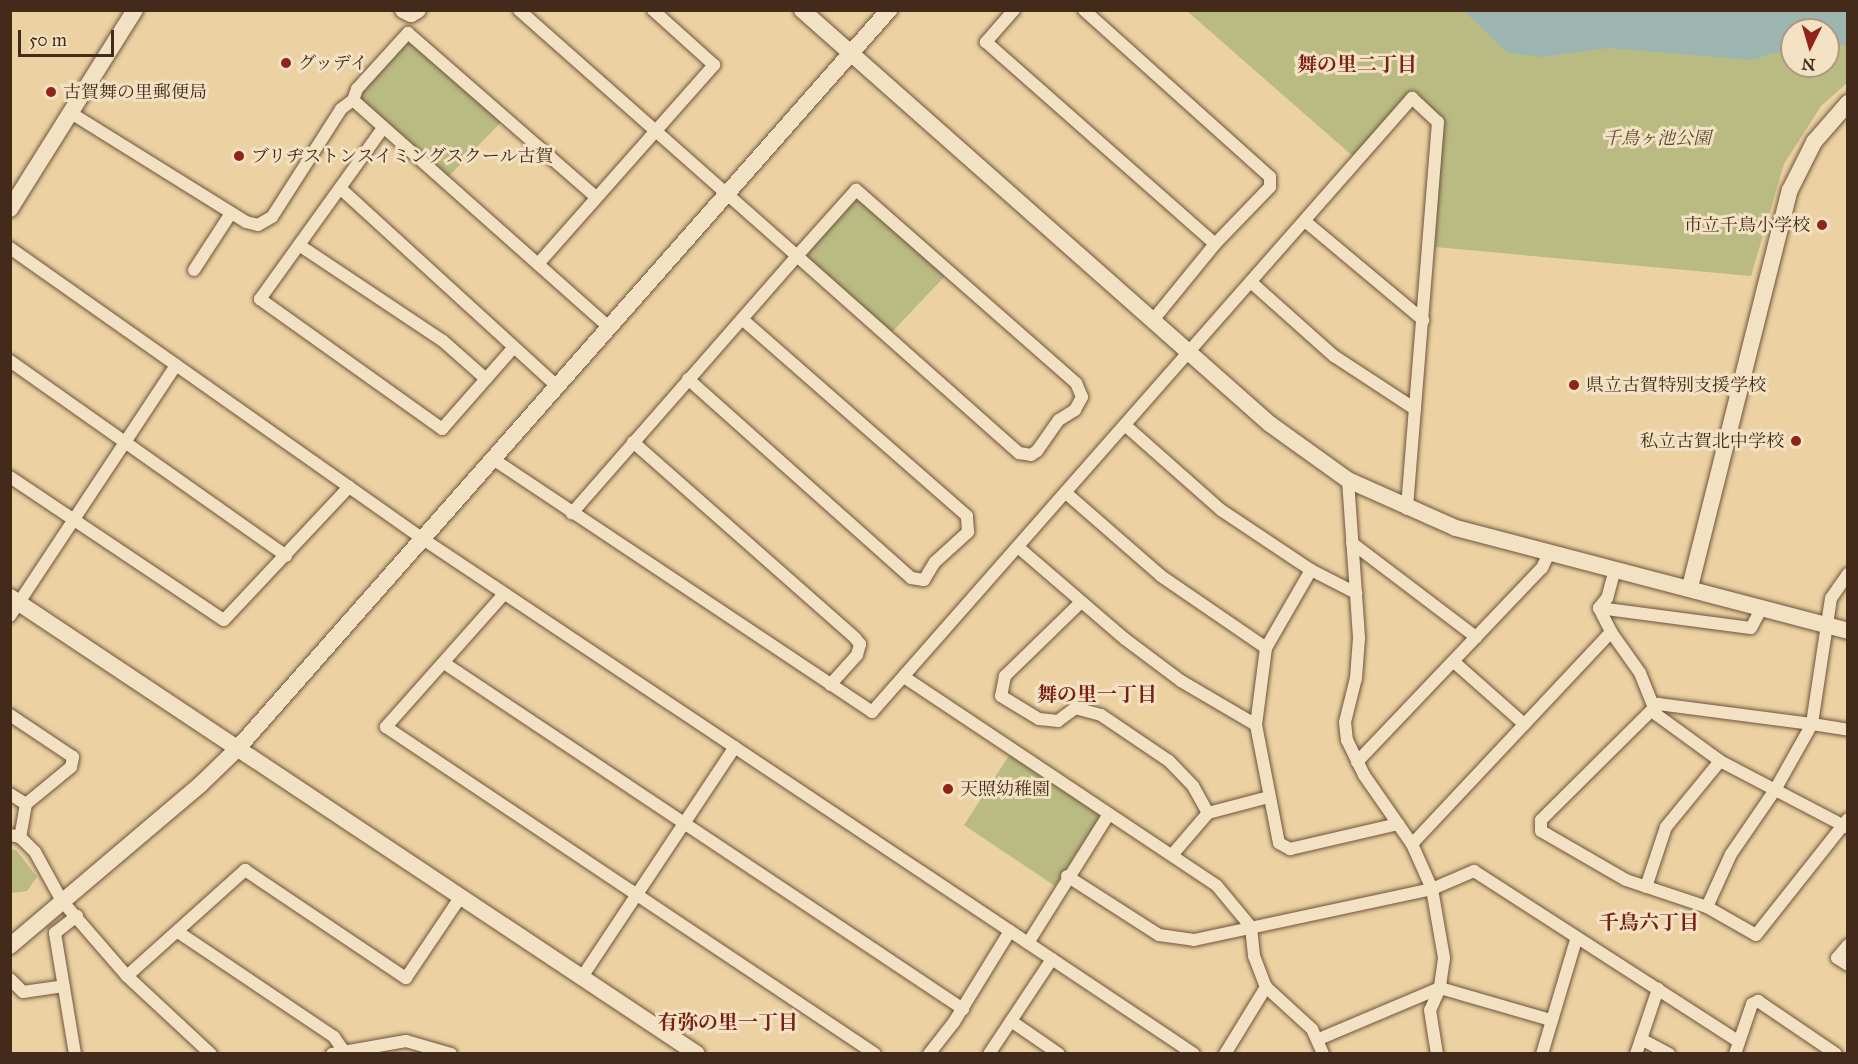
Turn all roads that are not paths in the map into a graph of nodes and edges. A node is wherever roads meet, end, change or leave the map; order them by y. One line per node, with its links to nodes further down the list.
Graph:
1 (135, 10): 13 (street)
2 (403, 10): 3 (street)
3 (418, 10)
4 (519, 10): 15 (street)
5 (653, 10): 15 (street)
6 (802, 10): 10 (street)
7 (889, 10): 10 (street)
8 (1014, 10): 22 (street)
9 (1084, 10): 22 (street)
10 (851, 54): 17 (street); 30 (street)
11 (353, 100): 14 (street); 18 (street); 20 (street)
12 (1848, 104): 60 (street)
13 (71, 113): 19 (street); 20 (street)
14 (383, 128): 16 (street); 26 (street)
15 (656, 131): 17 (street); 18 (street)
16 (340, 188): 23 (street); 33 (street)
17 (727, 194): 25 (street); 32 (street)
18 (596, 197): 26 (street)
19 (10, 209)
20 (231, 213): 27 (street)
21 (1306, 222): 28 (street); 31 (street); 31 (street)
22 (1215, 244): 30 (street)
23 (299, 245): 38 (street); 38 (street)
24 (10, 248): 36 (street)
25 (797, 256): 25 (street); 29 (street)
26 (538, 264): 32 (street)
27 (194, 270)
28 (1252, 283): 34 (street); 40 (street)
29 (742, 319): 37 (street); 37 (street)
30 (1153, 320): 34 (street)
31 (1423, 320): 40 (street)
32 (609, 327): 39 (street)
33 (514, 346): 38 (street); 39 (street)
34 (1190, 353): 41 (street); 46 (street)
35 (10, 361): 42 (street)
36 (176, 365): 42 (street); 47 (street)
37 (688, 379): 43 (street)
38 (486, 380)
39 (557, 386): 44 (street)
40 (1415, 409): 49 (street)
41 (1126, 426): 48 (street); 58 (street)
42 (125, 442): 51 (street); 56 (street)
43 (633, 442): 50 (street); 75 (street)
44 (493, 459): 50 (street); 52 (street)
45 (10, 477): 51 (street)
46 (1348, 480): 49 (street); 53 (street)
47 (349, 487): 52 (street); 56 (street)
48 (1066, 493): 54 (street); 71 (street)
49 (1407, 509): 55 (street)
50 (572, 513): 75 (street)
51 (74, 519): 56 (street); 64 (street)
52 (423, 539): 62 (street); 83 (street)
53 (1352, 543): 61 (street); 70 (street)
54 (1018, 547): 63 (street); 74 (street)
55 (1549, 553): 57 (street); 70 (street)
56 (286, 556)
57 (1616, 569): 60 (street); 66 (street)
58 (1311, 570): 61 (street); 71 (street)
59 (1848, 574): 67 (street)
60 (1690, 587): 65 (street)
61 (1356, 592): 85 (street)
62 (504, 594): 73 (street); 82 (street)
63 (1080, 603): 80 (street); 90 (street)
64 (13, 605): 83 (street)
65 (1762, 607): 66 (street); 67 (street)
66 (1599, 608): 69 (street)
67 (1825, 623): 68 (street); 79 (street)
68 (1848, 631)
69 (1611, 632): 76 (street); 78 (street)
70 (1476, 637): 72 (street)
71 (1266, 648): 80 (street)
72 (1454, 662): 78 (street); 85 (street)
73 (444, 663): 92 (street); 101 (street)
74 (904, 677): 75 (street); 91 (street)
75 (830, 685)
76 (1651, 708): 79 (street); 84 (street); 99 (street)
77 (10, 715): 89 (street)
78 (1524, 724): 96 (street)
79 (1812, 724): 81 (street); 86 (street)
80 (1256, 725): 88 (street)
81 (1848, 730)
82 (735, 747): 92 (street); 107 (street)
83 (237, 749): 102 (street); 103 (street)
84 (1720, 761): 86 (street); 99 (street)
85 (1357, 762): 93 (street)
86 (1776, 790): 94 (street); 104 (street)
87 (10, 794): 89 (street)
88 (1269, 797): 90 (street); 93 (street)
89 (26, 804): 95 (street)
90 (1208, 813): 97 (street)
91 (1110, 814): 97 (street); 98 (street)
92 (684, 824): 101 (street); 122 (street)
93 (1398, 824): 96 (street)
94 (1847, 824): 104 (street)
95 (15, 836): 103 (street)
96 (1412, 844): 100 (street)
97 (1172, 855): 106 (street)
98 (1067, 876): 106 (street); 110 (street)
99 (1646, 887): 104 (street)
100 (1432, 889): 106 (street); 109 (street); 120 (street)
101 (636, 895): 116 (street); 135 (street)
102 (461, 896): 108 (street); 116 (street)
103 (62, 902): 105 (street); 112 (street)
104 (1707, 907)
105 (77, 916): 115 (street); 118 (street)
106 (1251, 927): 119 (street)
107 (1010, 931): 110 (street); 122 (street)
108 (178, 932): 115 (street); 131 (street)
109 (1576, 940): 121 (street); 123 (street)
110 (1028, 943): 113 (street)
111 (1848, 945): 114 (street)
112 (10, 946)
113 (1052, 959): 124 (street); 139 (street)
114 (1848, 965)
115 (127, 976): 130 (street)
116 (582, 977): 134 (street)
117 (10, 979): 118 (street)
118 (64, 986): 132 (street)
119 (1266, 987): 125 (street); 140 (street)
120 (1440, 988): 123 (street); 125 (street); 142 (street)
121 (1658, 989): 126 (street); 128 (street)
122 (963, 1009): 136 (street)
123 (1551, 1020): 143 (street)
124 (1011, 1021): 137 (street); 138 (street)
125 (1320, 1039): 141 (street)
126 (1641, 1039): 144 (street); 145 (street)
127 (419, 1048): 131 (street); 133 (street)
128 (1737, 1048): 129 (street)
129 (1822, 1049): 146 (street)
130 (206, 1052)
131 (337, 1052)
132 (75, 1053)
133 (451, 1053)
134 (697, 1053)
135 (875, 1053)
136 (929, 1053)
137 (989, 1053)
138 (1059, 1053)
139 (1194, 1053)
140 (1225, 1053)
141 (1323, 1053)
142 (1437, 1053)
143 (1542, 1053)
144 (1636, 1053)
145 (1669, 1053)
146 (1836, 1053)

